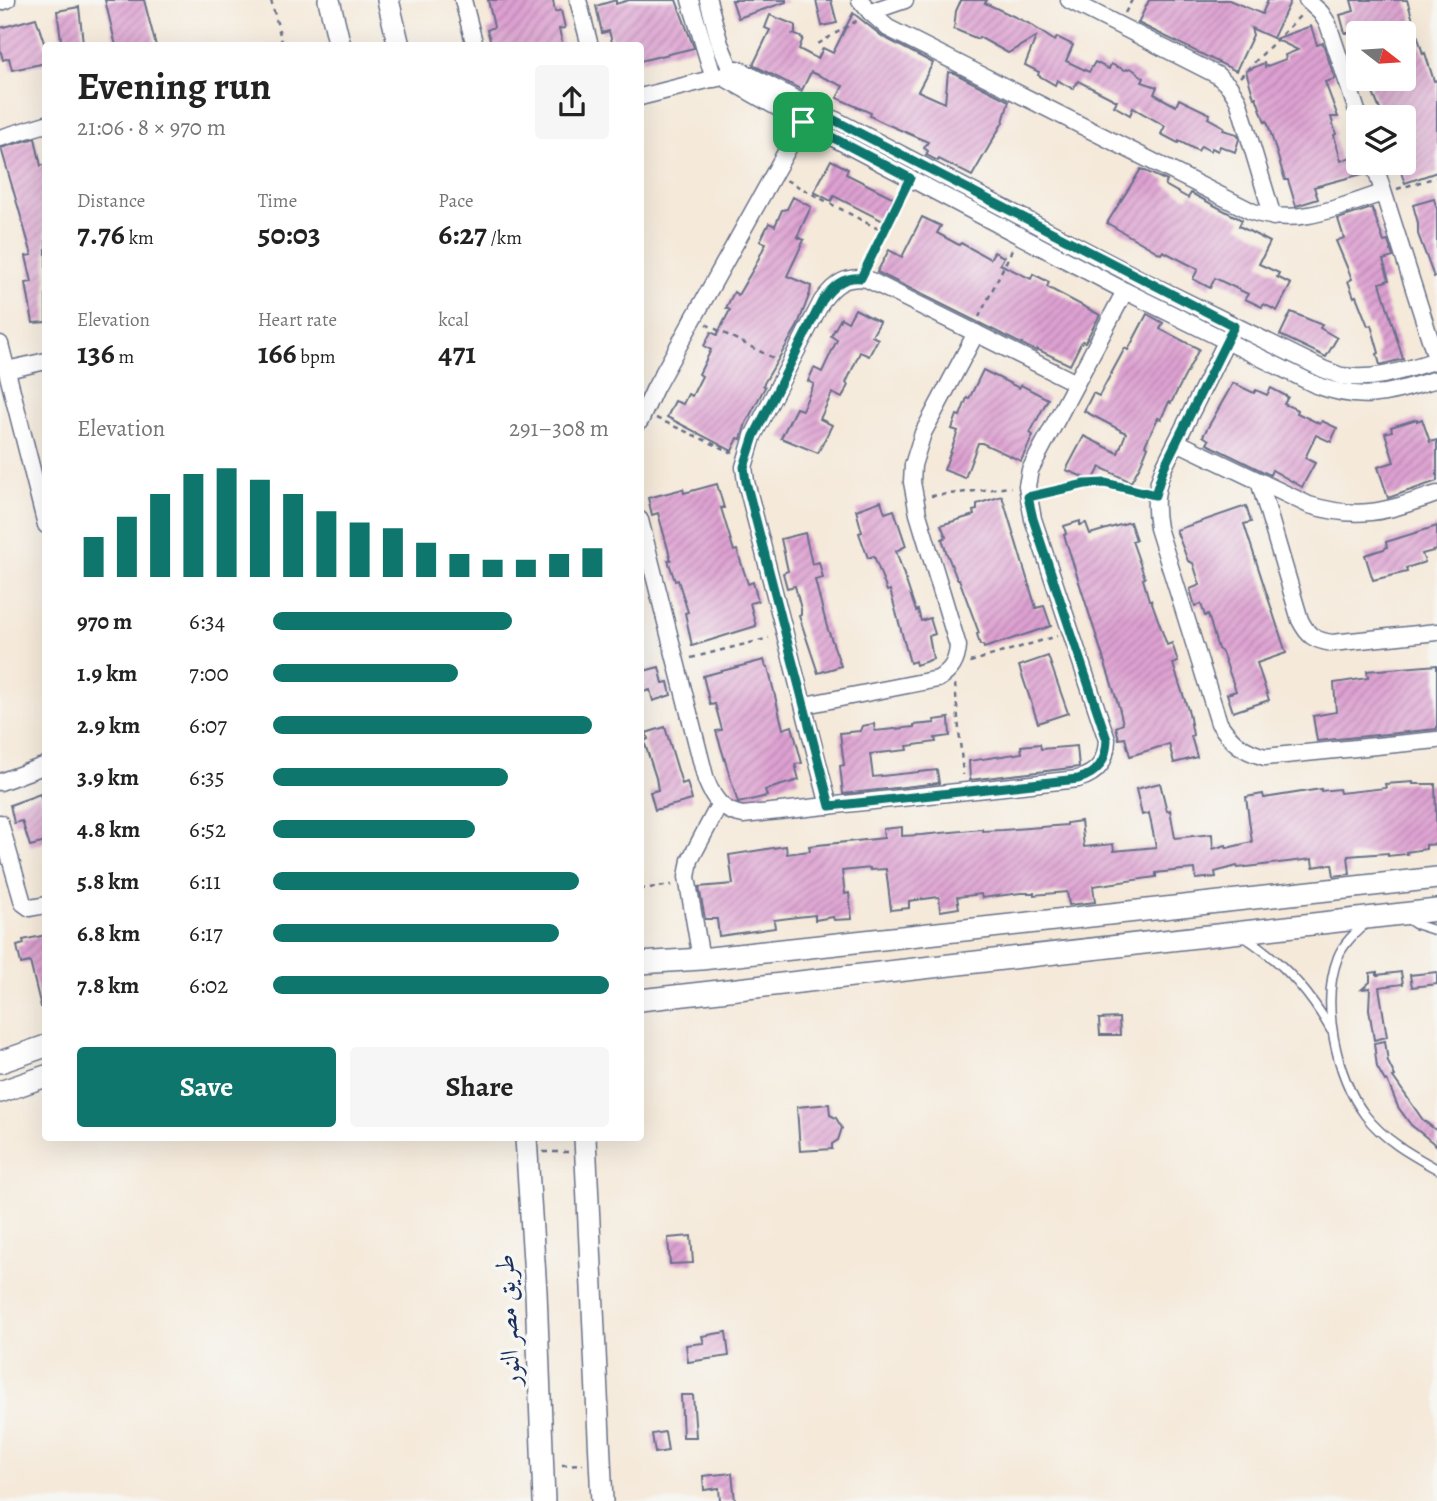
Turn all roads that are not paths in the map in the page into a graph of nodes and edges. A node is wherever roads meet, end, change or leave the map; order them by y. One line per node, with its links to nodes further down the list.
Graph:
1 (7, 0): 10 (street)
2 (329, 0): 13 (street)
3 (388, 0): 14 (street)
4 (463, 0): 15 (street)
5 (578, 0): 16 (street)
6 (690, 0): 18 (street)
7 (708, 0): 17 (street)
8 (905, 0): 12 (street)
9 (1069, 0): 26 (street)
10 (0, 2)
11 (1310, 2): 20 (street)
12 (865, 6): 26 (street)
13 (339, 42)
14 (399, 42)
15 (474, 42)
16 (589, 42)
17 (732, 73): 18 (street); 21 (street)
18 (714, 79): 19 (street); 21 (street)
19 (644, 96)
20 (1355, 105)
21 (807, 115): 27 (street); 28 (street); 37 (street)
22 (42, 125): 23 (street)
23 (0, 138)
24 (1378, 175): 25 (street)
25 (1383, 193): 26 (street); 32 (street)
26 (1273, 217)
27 (1125, 291): 30 (street); 36 (street)
28 (1234, 326): 30 (street); 32 (street)
29 (974, 332): 36 (street); 44 (street); 44 (street)
30 (1227, 341): 35 (street); 38 (street)
31 (0, 345): 34 (street)
32 (1437, 360)
33 (42, 362): 34 (street)
34 (6, 370): 41 (street)
35 (1437, 379)
36 (1076, 383): 49 (street)
37 (644, 412)
38 (1177, 442): 39 (street); 45 (street)
39 (1259, 481): 40 (street); 43 (street)
40 (1437, 494)
41 (42, 510)
42 (644, 535): 48 (street)
43 (1437, 632)
44 (805, 705): 49 (street)
45 (1437, 740)
46 (42, 767): 47 (street)
47 (0, 782)
48 (719, 805): 49 (street); 59 (street)
49 (830, 806)
50 (0, 823): 51 (street)
51 (7, 876): 53 (street)
52 (1437, 878): 59 (street)
53 (42, 906)
54 (1437, 910): 55 (street)
55 (1401, 914): 56 (street); 57 (lane)
56 (1372, 917): 58 (street); 64 (lane)
57 (1437, 931)
58 (1238, 933): 61 (street); 64 (lane)
59 (701, 958): 60 (street)
60 (644, 963)
61 (664, 996): 62 (street); 63 (street)
62 (644, 999)
63 (644, 1008)
64 (1332, 1032): 71 (lane)
65 (42, 1047): 66 (street)
66 (0, 1062)
67 (42, 1077): 68 (street)
68 (0, 1092)
69 (585, 1144): 73 (street)
70 (526, 1145): 72 (street, طريق مصر النور)
71 (1437, 1169)
72 (544, 1501)
73 (602, 1501)

